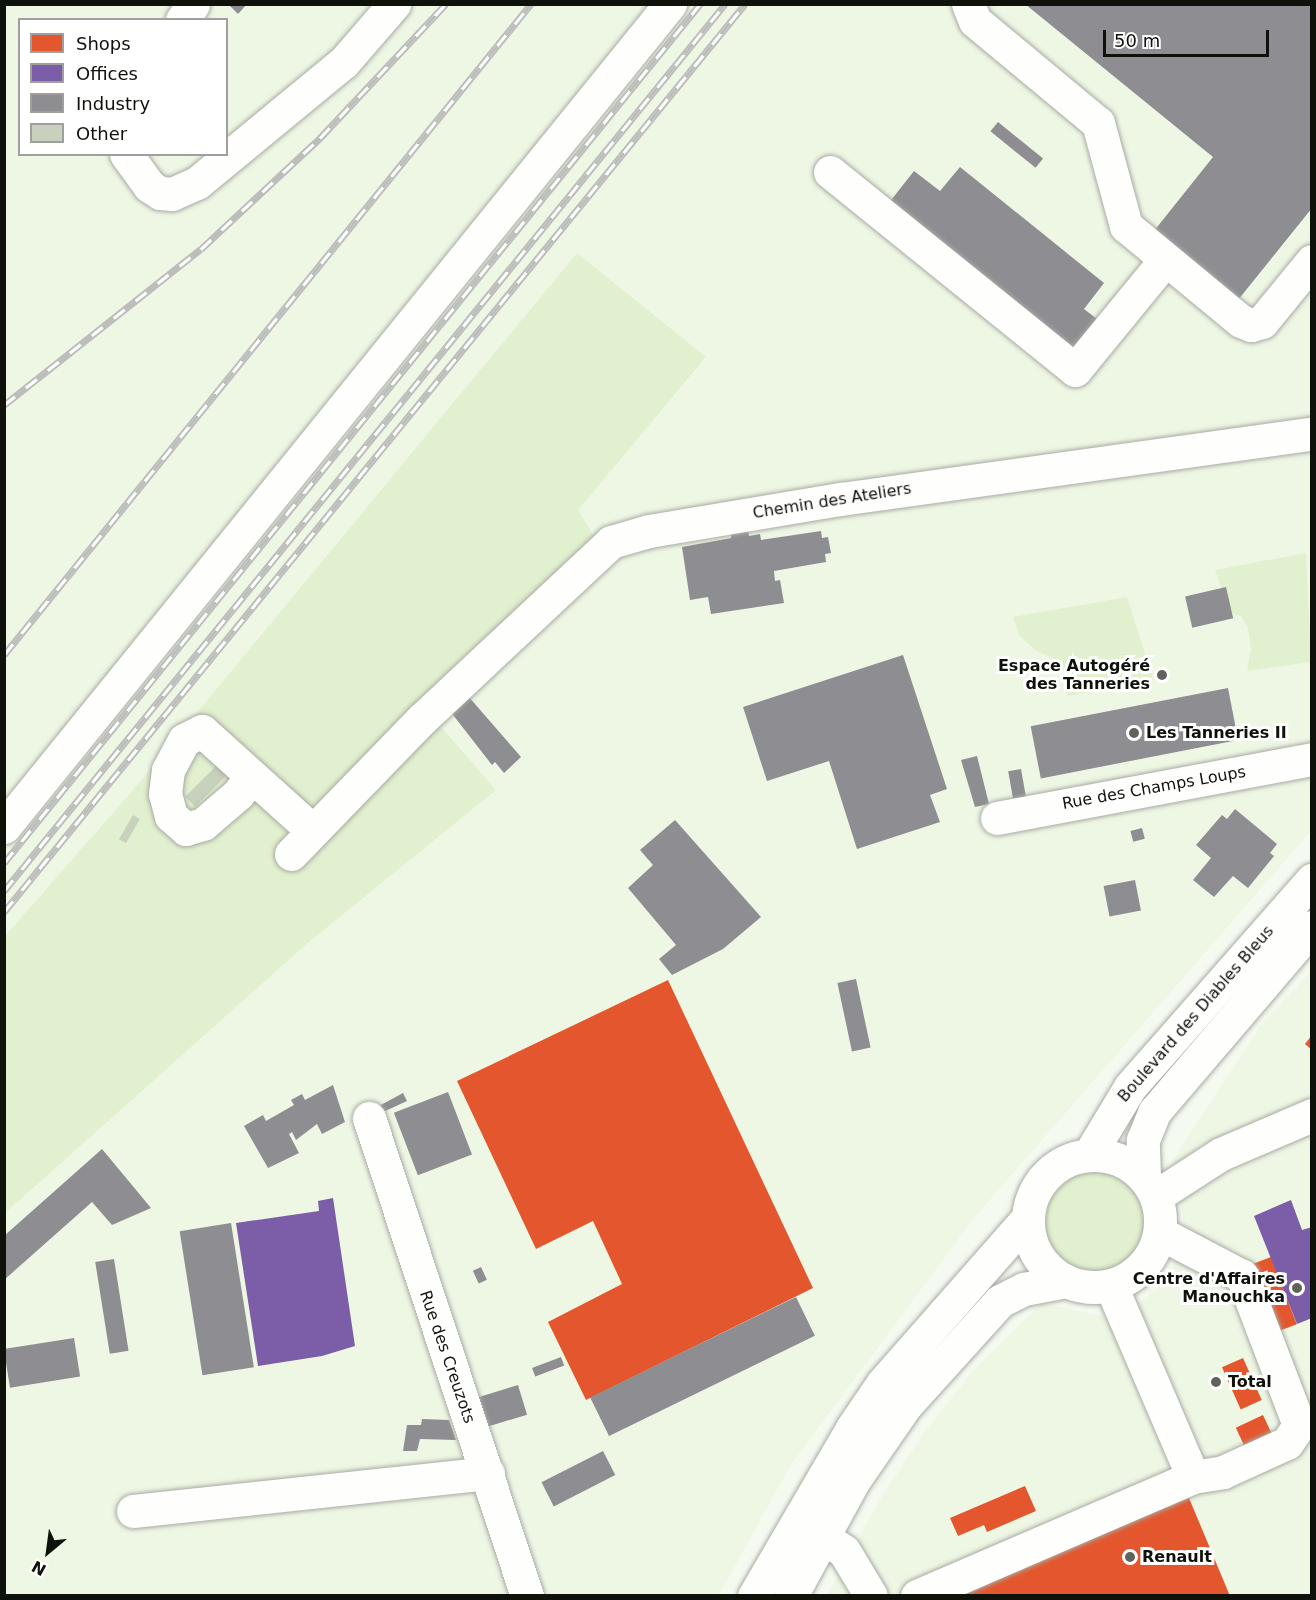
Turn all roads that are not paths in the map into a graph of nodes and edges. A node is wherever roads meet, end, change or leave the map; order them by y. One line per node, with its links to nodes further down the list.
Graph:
1 (193, 4): 5 (street)
2 (394, 4): 6 (street)
3 (670, 4): 14 (street)
4 (968, 4): 8 (street)
5 (183, 18)
6 (127, 156)
7 (830, 172): 8 (street)
8 (1165, 260): 9 (street)
9 (1311, 261)
10 (1311, 434): 12 (street, Chemin des Ateliers)
11 (1311, 759): 13 (street, Rue des Champs Loups)
12 (250, 778)
13 (997, 818)
14 (4, 827)
15 (1311, 880): 19 (street, Boulevard des Diables Bleus)
16 (1311, 927): 20 (street, Boulevard des Diables Bleus)
17 (1311, 1115): 20 (street)
18 (369, 1118): 25 (street, Rue des Creuzots)
19 (1089, 1155): 20 (street); 21 (street)
20 (1150, 1186): 22 (street)
21 (1028, 1218): 23 (street); 30 (street)
22 (1160, 1233): 24 (street); 26 (street)
23 (1066, 1281): 24 (street); 28 (street)
24 (1111, 1286): 26 (street)
25 (488, 1473): 27 (street); 29 (street, Rue des Creuzots)
26 (1193, 1477): 33 (street)
27 (133, 1511)
28 (823, 1537): 31 (street); 32 (street)
29 (527, 1596)
30 (754, 1596)
31 (791, 1596)
32 (871, 1596)
33 (917, 1596)

